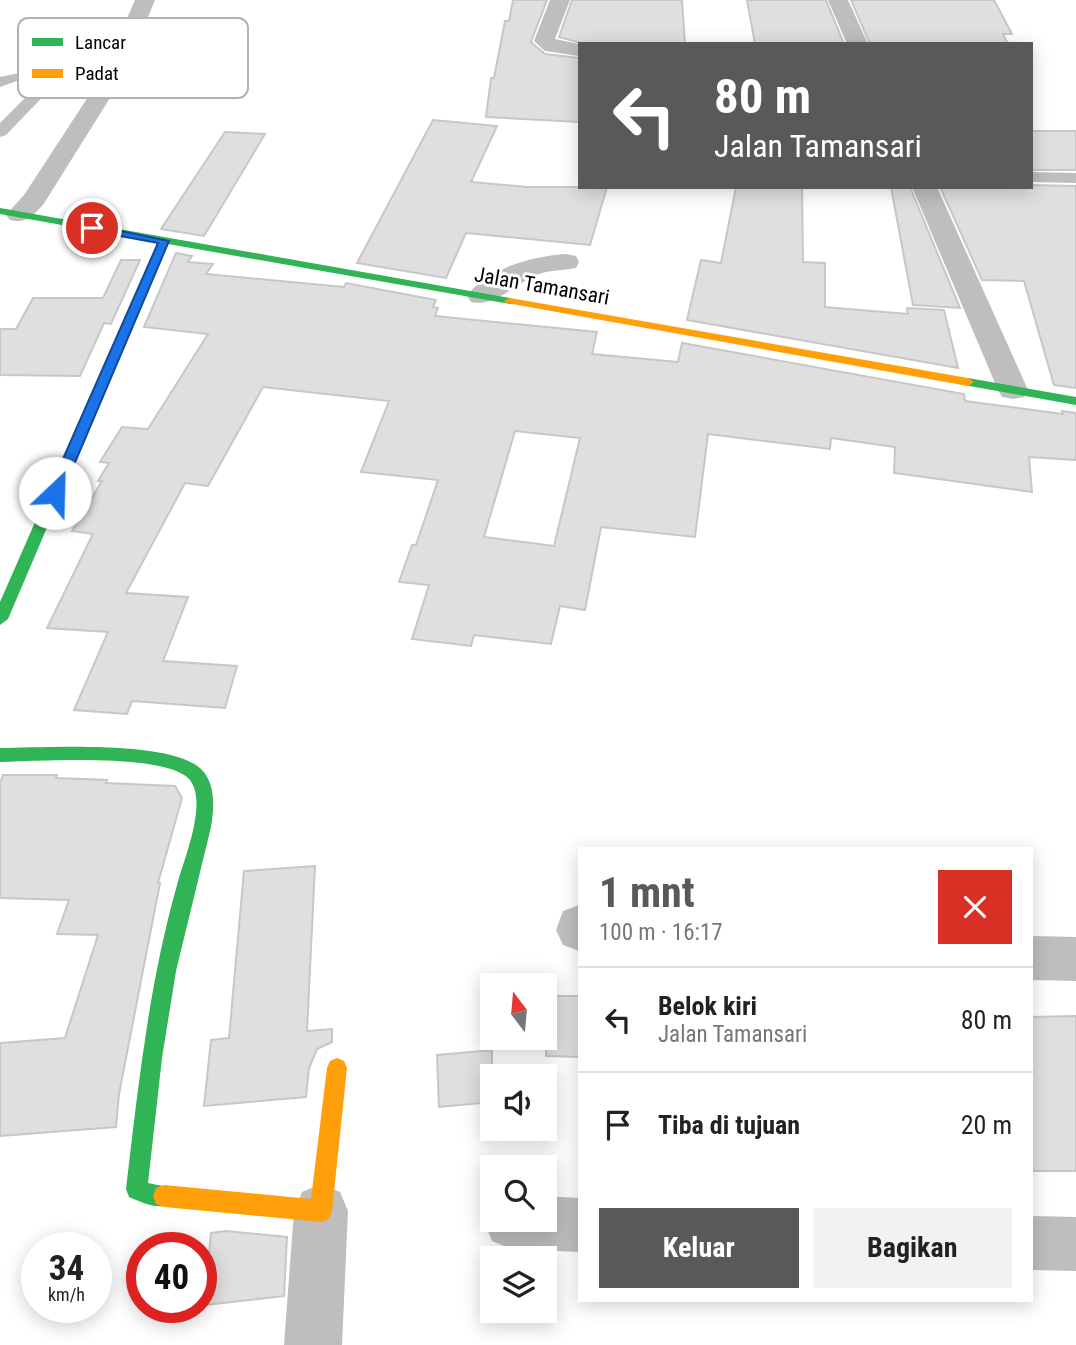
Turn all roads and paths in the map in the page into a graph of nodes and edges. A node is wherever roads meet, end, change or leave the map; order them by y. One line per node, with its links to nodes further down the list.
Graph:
1 (145, 0): 4 (street)
2 (560, 0): 6 (street)
3 (838, 0): 5 (street)
4 (137, 18)
5 (857, 42)
6 (578, 50)
7 (18, 78): 8 (lane)
8 (0, 83)
9 (32, 98): 11 (lane)
10 (99, 98): 15 (street)
11 (3, 125)
12 (1033, 177): 13 (lane)
13 (1076, 178)
14 (925, 189): 19 (street)
15 (10, 213): 16 (street, Jalan Tamansari)
16 (164, 241): 18 (street, Jalan Tamansari); 21 (street)
17 (566, 262): 18 (street)
18 (481, 296): 19 (street, Jalan Tamansari)
19 (1013, 390): 20 (street, Jalan Tamansari)
20 (1076, 401)
21 (0, 619)
22 (0, 755): 26 (street)
23 (1033, 958): 24 (street)
24 (1076, 959)
25 (337, 1068): 26 (street)
26 (321, 1210): 31 (street)
27 (557, 1224): 28 (street)
28 (578, 1225)
29 (1033, 1242): 30 (street)
30 (1076, 1244)
31 (313, 1345)

